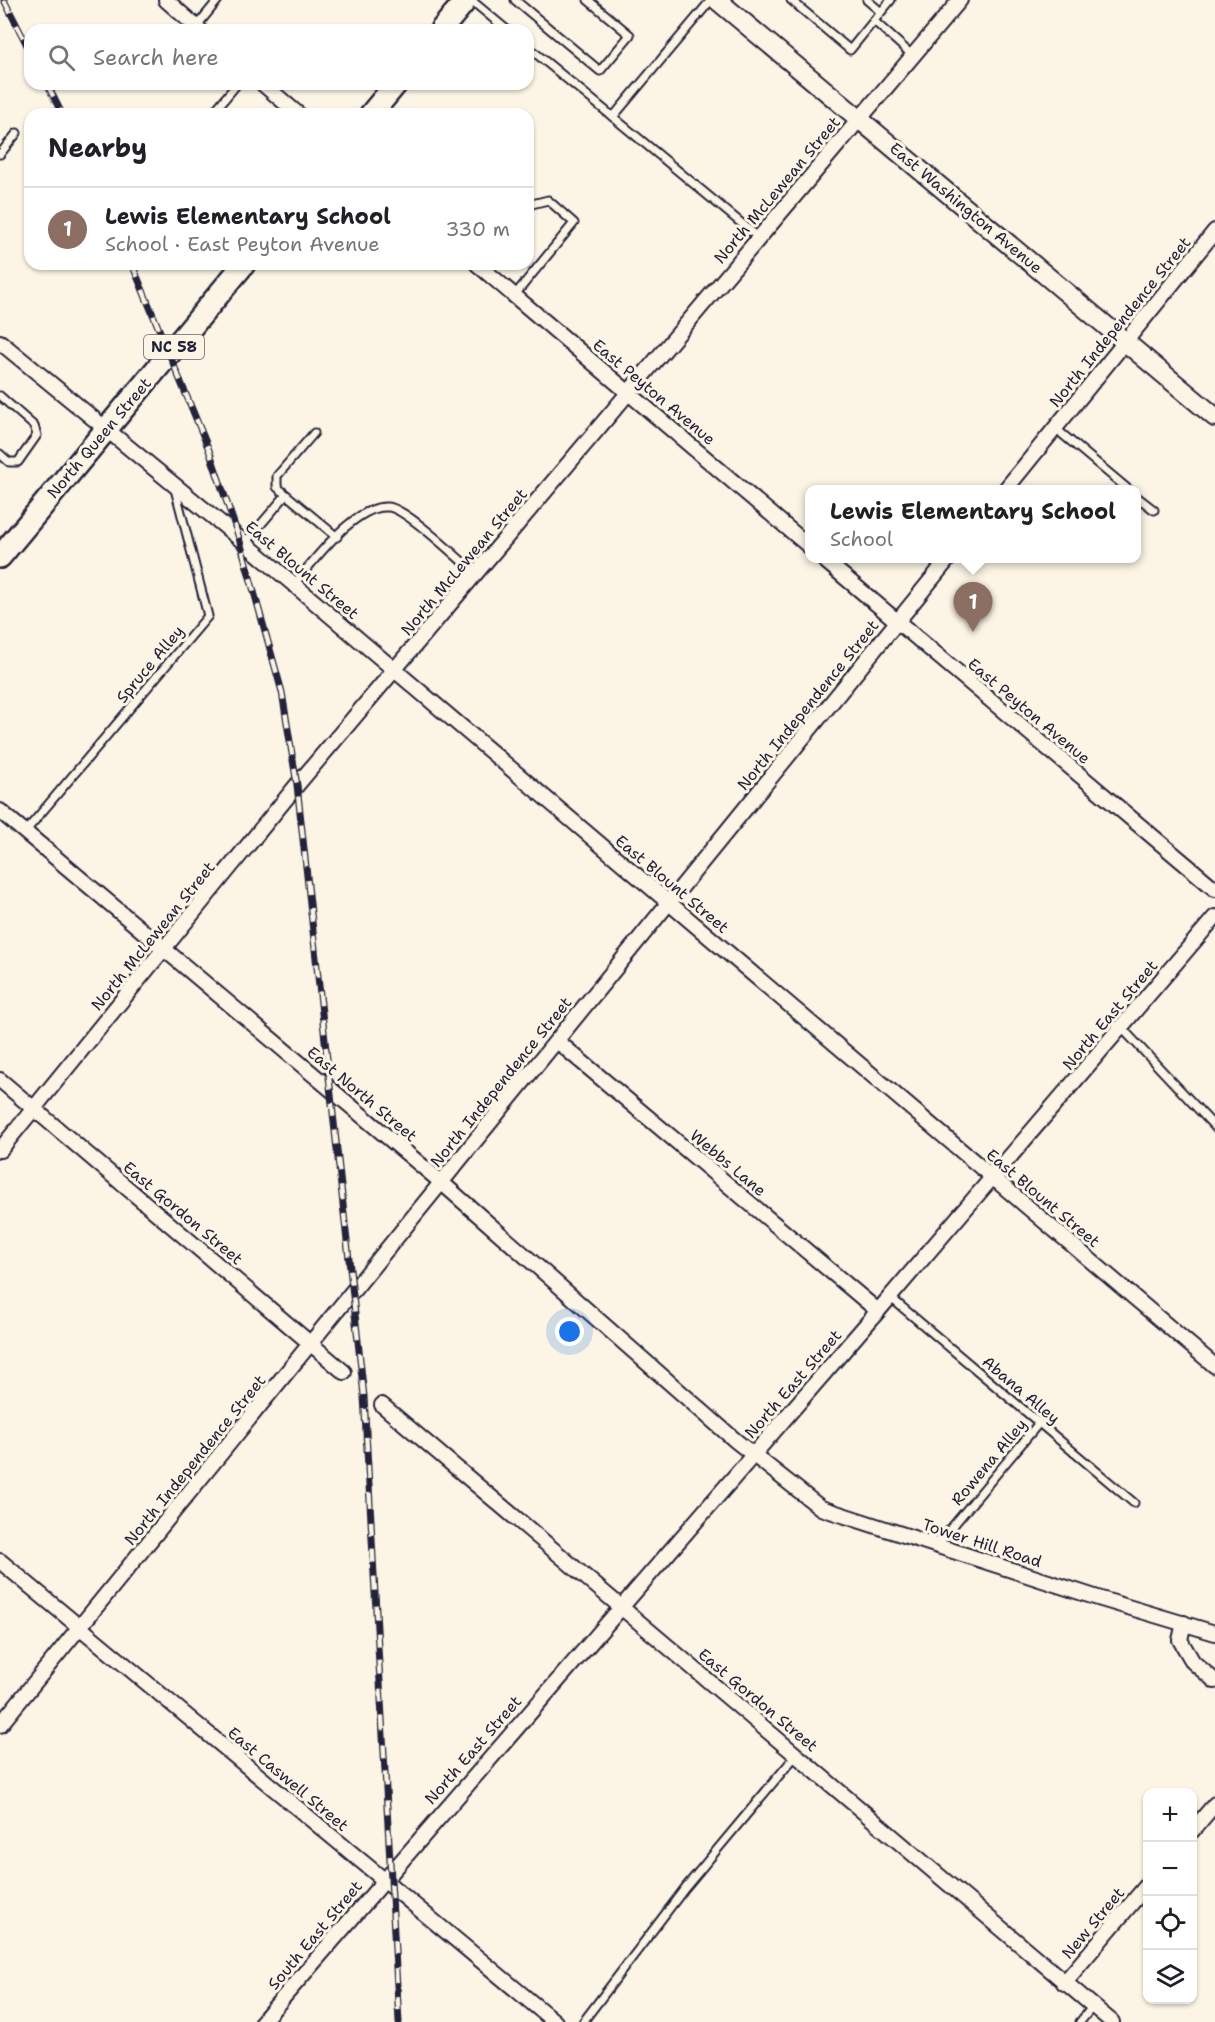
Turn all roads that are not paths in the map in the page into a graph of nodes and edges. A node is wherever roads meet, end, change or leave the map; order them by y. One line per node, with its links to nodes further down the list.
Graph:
1 (166, 0): 14 (street)
2 (219, 0): 15 (lane)
3 (466, 0): 16 (main road)
4 (471, 0): 17 (lane)
5 (515, 0): 6 (lane)
6 (588, 0)
7 (790, 0): 13 (lane)
8 (867, 0): 12 (lane)
9 (891, 0): 12 (lane)
10 (960, 0): 19 (street, North McLewean Street)
11 (720, 2): 26 (lane); 27 (street, East Washington Avenue)
12 (881, 12): 13 (lane)
13 (874, 21): 19 (lane)
14 (193, 24)
15 (201, 24)
16 (446, 24)
17 (500, 24)
18 (534, 52): 26 (lane)
19 (912, 55): 27 (street, North McLewean Street)
20 (232, 90): 23 (lane)
21 (270, 90): 24 (street)
22 (391, 90): 25 (main road)
23 (217, 108)
24 (291, 108)
25 (376, 108)
26 (613, 117): 32 (lane)
27 (859, 118): 32 (street, North McLewean Street); 37 (street, East Washington Avenue)
28 (17, 134): 29 (lane)
29 (0, 154)
30 (534, 204): 35 (lane)
31 (1215, 231): 37 (street, North Independence Street)
32 (758, 237): 38 (street, North McLewean Street)
33 (239, 270): 42 (main road, North Queen Street / NC 58)
34 (484, 270): 35 (street, East Peyton Avenue)
35 (514, 296): 38 (street, East Peyton Avenue)
36 (0, 342): 42 (street, East Blount Street)
37 (1126, 342): 40 (street, East Washington Avenue); 41 (street, North Independence Street)
38 (629, 392): 53 (street, East Peyton Avenue); 57 (street, North McLewean Street)
39 (0, 396): 44 (lane)
40 (1215, 417)
41 (1055, 428): 46 (street, North Independence Street); 47 (lane)
42 (106, 430): 45 (street, East Blount Street); 54 (main road, North Queen Street / NC 58)
43 (314, 433): 48 (lane)
44 (0, 454)
45 (174, 485): 52 (street, East Blount Street); 62 (lane, Spruce Alley)
46 (1008, 485)
47 (1124, 485)
48 (286, 495): 51 (lane); 52 (lane)
49 (1141, 499): 50 (lane)
50 (1154, 510)
51 (337, 537): 57 (lane); 58 (lane)
52 (245, 543): 58 (street, East Blount Street)
53 (805, 544)
54 (0, 556)
55 (828, 563): 59 (street, East Peyton Avenue)
56 (945, 563): 59 (street, North Independence Street)
57 (476, 574): 60 (street, North McLewean Street)
58 (294, 584): 60 (street, East Blount Street)
59 (896, 622): 63 (street, East Peyton Avenue); 64 (street, North Independence Street)
60 (395, 671): 64 (street, East Blount Street); 66 (street, North McLewean Street)
61 (0, 811): 62 (street, East North Street)
62 (25, 832): 66 (street, East North Street)
63 (1215, 889)
64 (668, 903): 68 (street, North Independence Street); 73 (street, East Blount Street)
65 (1215, 916): 67 (street, North East Street)
66 (163, 950): 70 (street, North McLewean Street); 74 (street, East North Street)
67 (1121, 1027): 71 (lane); 73 (street, North East Street)
68 (557, 1041): 74 (street, North Independence Street); 76 (street, Webbs Lane)
69 (0, 1080): 70 (street, East Gordon Street)
70 (33, 1109): 72 (street, North McLewean Street); 77 (street, East Gordon Street)
71 (1215, 1127)
72 (0, 1150)
73 (993, 1177): 75 (street, North East Street); 78 (street, East Blount Street)
74 (441, 1182): 77 (street, North Independence Street); 82 (street, East North Street)
75 (890, 1297): 76 (street, North East Street); 81 (lane, Abana Alley)
76 (878, 1311): 82 (street, North East Street)
77 (311, 1344): 79 (street, East Gordon Street); 88 (street, North Independence Street)
78 (1215, 1366)
79 (344, 1372)
80 (382, 1405): 86 (street, East Gordon Street)
81 (1039, 1423): 83 (lane, Abana Alley); 84 (lane, Rowena Alley)
82 (754, 1454): 84 (street, Tower Hill Road); 86 (street, North East Street)
83 (1134, 1503)
84 (936, 1546): 87 (street, Tower Hill Road)
85 (0, 1561): 88 (street, East Caswell Street)
86 (621, 1606): 92 (street, East Gordon Street); 95 (street, North East Street)
87 (1184, 1623): 89 (street, Tower Hill Road); 90 (street)
88 (79, 1627): 91 (street, North Independence Street); 95 (street, East Caswell Street)
89 (1215, 1633)
90 (1215, 1681)
91 (0, 1725)
92 (797, 1754): 97 (street, East Gordon Street); 101 (lane)
93 (1215, 1804): 94 (street)
94 (1197, 1825)
95 (387, 1875): 99 (street, South East Street); 100 (street, East Caswell Street)
96 (1143, 1890): 97 (street, New Street)
97 (1064, 1983): 98 (street, East Gordon Street)
98 (1093, 2006): 102 (lane); 103 (street, East Gordon Street)
99 (262, 2022)
100 (555, 2022)
101 (583, 2022)
102 (1080, 2022)
103 (1112, 2022)

